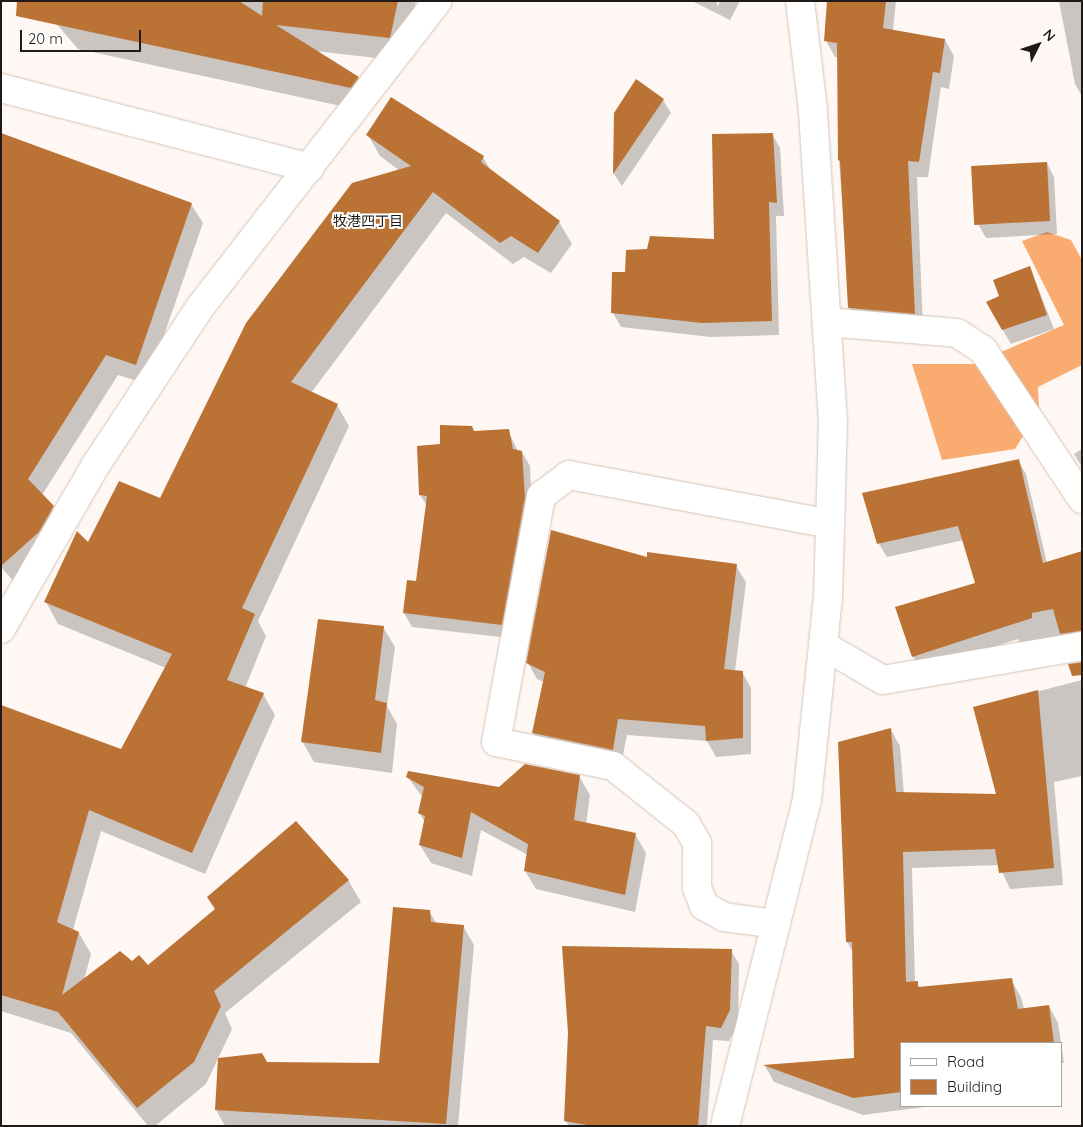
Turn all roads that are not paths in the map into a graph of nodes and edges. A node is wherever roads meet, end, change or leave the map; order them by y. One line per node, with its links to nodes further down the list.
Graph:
1 (438, 1): 4 (street)
2 (800, 1): 5 (street)
3 (1, 88): 4 (street)
4 (310, 168): 8 (street)
5 (827, 322): 6 (street); 7 (street)
6 (1082, 499)
7 (830, 524): 9 (street); 11 (street)
8 (1, 629)
9 (823, 645): 10 (street); 11 (street)
10 (1082, 646)
11 (776, 924): 12 (street)
12 (725, 1126)

